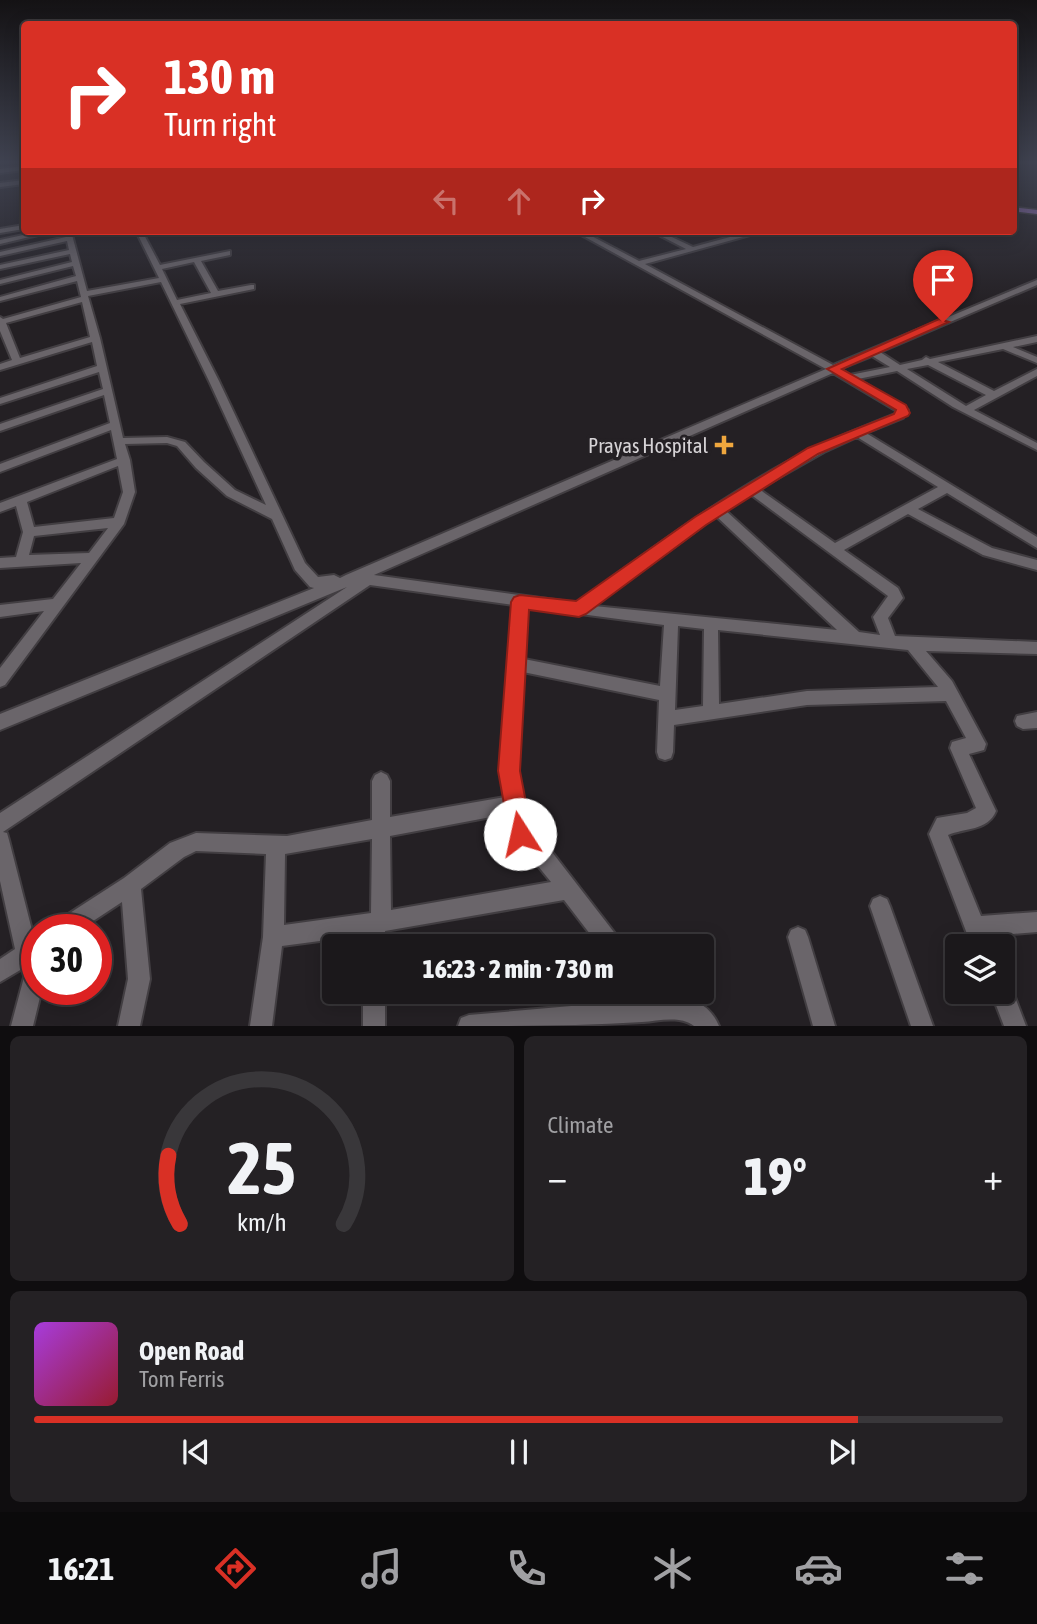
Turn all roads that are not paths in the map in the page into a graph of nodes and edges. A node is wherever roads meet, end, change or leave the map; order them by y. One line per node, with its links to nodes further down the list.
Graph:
1 (21, 228): 2 (street)
2 (0, 231)
3 (33, 235): 11 (street)
4 (69, 235): 14 (street); 15 (street)
5 (141, 235): 19 (street)
6 (584, 235): 17 (street)
7 (662, 235): 12 (street)
8 (732, 235): 10 (street)
9 (745, 235): 10 (street)
10 (737, 237): 12 (street)
11 (0, 242)
12 (692, 249): 17 (street)
13 (227, 253): 16 (street)
14 (0, 254)
15 (75, 257): 18 (street); 20 (street); 22 (street)
16 (197, 260): 19 (street); 25 (street)
17 (638, 264): 40 (street)
18 (0, 267)
19 (156, 268): 21 (street)
20 (80, 277): 26 (street); 27 (street)
21 (162, 280): 26 (street); 28 (street)
22 (0, 282)
23 (1037, 282): 33 (street)
24 (251, 287): 25 (street)
25 (216, 294): 28 (street)
26 (85, 296): 29 (street); 30 (street)
27 (0, 299)
28 (174, 303): 62 (street)
29 (1, 321): 36 (street)
30 (96, 338): 36 (street); 38 (street)
31 (1037, 339): 32 (street)
32 (1000, 345): 34 (street); 35 (street)
33 (873, 352): 39 (street); 40 (street)
34 (926, 360): 39 (street); 46 (street)
35 (1037, 360)
36 (17, 362): 37 (street)
37 (0, 367)
38 (102, 368): 45 (street); 47 (street)
39 (900, 368): 42 (street); 48 (street)
40 (833, 369): 42 (street); 71 (street)
41 (1037, 372): 43 (street)
42 (850, 378): 51 (street)
43 (1026, 378): 44 (street); 46 (street)
44 (1037, 384)
45 (108, 390): 49 (street); 50 (street)
46 (994, 396): 48 (street)
47 (0, 401)
48 (966, 410): 53 (street)
49 (116, 424): 52 (street); 55 (street)
50 (0, 428)
51 (859, 433): 56 (street); 57 (street)
52 (119, 441): 54 (street); 62 (street)
53 (1035, 443)
54 (124, 460): 58 (street); 63 (street)
55 (0, 468)
56 (946, 488): 60 (street); 65 (street)
57 (751, 489): 61 (street); 66 (street)
58 (20, 500): 59 (street); 64 (street)
59 (0, 508)
60 (908, 509): 66 (street); 70 (street)
61 (717, 510): 74 (street); 78 (street)
62 (277, 516): 71 (street)
63 (119, 522): 64 (street); 67 (street)
64 (29, 532): 68 (street)
65 (1037, 542)
66 (834, 550): 79 (street)
67 (92, 558): 68 (street); 73 (street)
68 (26, 561): 69 (street)
69 (0, 563)
70 (1037, 565)
71 (361, 578): 72 (street); 89 (street); 93 (street)
72 (520, 602): 74 (street); 83 (street)
73 (57, 604): 75 (street); 82 (street)
74 (579, 609): 76 (street)
75 (0, 611)
76 (671, 619): 77 (street); 86 (street)
77 (711, 623): 78 (street); 87 (street)
78 (856, 639): 79 (street)
79 (890, 642): 80 (street)
80 (912, 644): 81 (street); 85 (street)
81 (1037, 648)
82 (7, 663): 84 (street)
83 (517, 664): 86 (street); 92 (street)
84 (0, 680)
85 (950, 694): 87 (street); 104 (street)
86 (668, 695): 88 (street)
87 (711, 712): 88 (street)
88 (667, 719): 90 (street)
89 (0, 722)
90 (665, 752)
91 (381, 781): 94 (street)
92 (515, 804): 94 (street); 98 (street)
93 (0, 824)
94 (382, 828): 96 (street); 102 (street)
95 (0, 840): 100 (street)
96 (276, 846): 97 (street); 108 (street)
97 (131, 885): 101 (street); 118 (street)
98 (568, 890): 102 (street); 106 (street)
99 (880, 906): 124 (street)
100 (21, 914)
101 (86, 914)
102 (378, 922): 105 (street); 108 (street)
103 (1037, 922): 104 (street)
104 (975, 927): 107 (street)
105 (377, 934)
106 (603, 934)
107 (978, 934)
108 (273, 937): 119 (street)
109 (798, 937): 123 (street)
110 (21, 961): 111 (street)
111 (0, 971)
112 (374, 1004): 120 (street)
113 (631, 1004): 121 (street)
114 (664, 1004): 122 (street)
115 (1007, 1004): 125 (street)
116 (25, 1005): 117 (street)
117 (22, 1026)
118 (129, 1026)
119 (261, 1026)
120 (374, 1026)
121 (469, 1026)
122 (708, 1026)
123 (824, 1026)
124 (922, 1026)
125 (1016, 1026)

